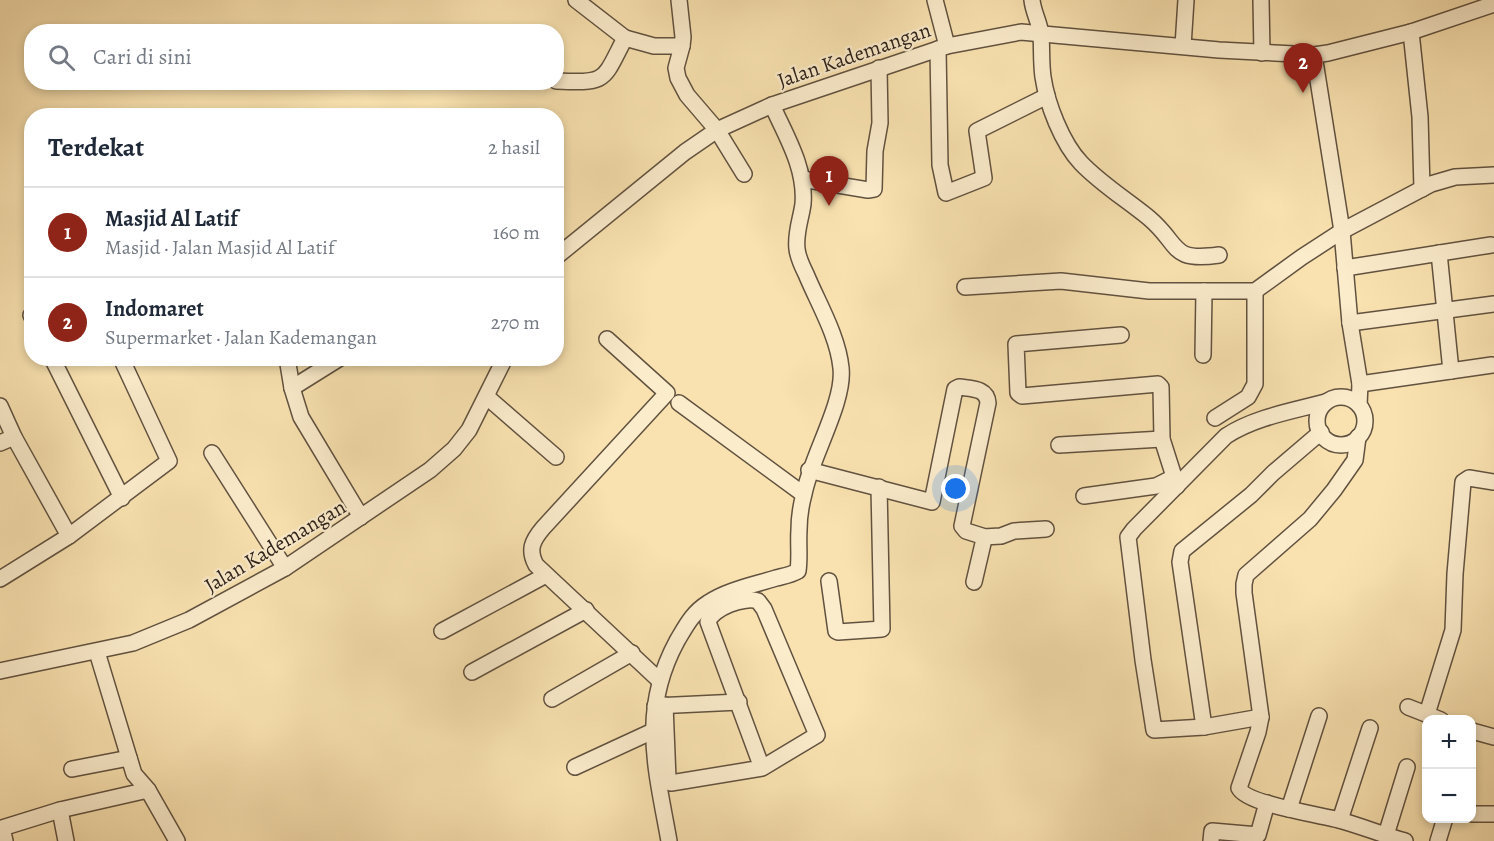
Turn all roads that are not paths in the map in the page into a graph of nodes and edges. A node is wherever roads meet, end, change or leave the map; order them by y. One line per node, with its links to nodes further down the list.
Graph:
1 (576, 0): 10 (street)
2 (679, 0): 11 (street)
3 (934, 0): 13 (street)
4 (1032, 0): 9 (street)
5 (1186, 0): 12 (street)
6 (1261, 0): 14 (street)
7 (1494, 4): 8 (street, Jalan Kademangan)
8 (1412, 32): 15 (street, Jalan Kademangan); 24 (street)
9 (1041, 33): 12 (street, Jalan Kademangan); 13 (street, Jalan Kademangan); 18 (street)
10 (625, 38): 11 (street); 17 (street)
11 (682, 46): 20 (street)
12 (1183, 46): 14 (street, Jalan Kademangan)
13 (943, 48): 16 (street, Jalan Kademangan); 18 (street)
14 (1262, 53): 15 (street, Jalan Kademangan)
15 (1314, 55): 25 (street)
16 (879, 68): 19 (street, Jalan Kademangan); 23 (street)
17 (564, 81)
18 (1047, 96): 29 (street)
19 (772, 105): 20 (street, Jalan Kademangan); 23 (street)
20 (717, 130): 21 (street); 27 (street, Jalan Kademangan)
21 (744, 174)
22 (1494, 175): 24 (street)
23 (802, 178): 62 (street)
24 (1422, 189): 25 (street)
25 (1342, 231): 30 (street); 33 (street)
26 (1491, 245): 28 (street)
27 (564, 250)
28 (1439, 253): 30 (street); 35 (street)
29 (1219, 255)
30 (1345, 268): 36 (street)
31 (965, 287): 32 (street)
32 (1204, 291): 33 (street); 39 (street)
33 (1255, 291): 54 (street)
34 (1494, 304): 35 (street)
35 (1445, 311): 36 (street); 46 (street)
36 (1350, 323): 47 (street)
37 (1121, 335): 57 (street)
38 (607, 339): 74 (street)
39 (1203, 355)
40 (1492, 365): 46 (street)
41 (56, 366): 68 (street)
42 (125, 366): 68 (street)
43 (288, 366): 48 (street)
44 (327, 366): 48 (street)
45 (501, 366): 49 (street, Jalan Kademangan)
46 (1451, 371): 47 (street)
47 (1360, 384): 53 (street)
48 (292, 388): 69 (street)
49 (487, 397): 61 (street); 69 (street, Jalan Kademangan)
50 (1326, 402): 53 (street); 55 (street); 63 (street)
51 (679, 403): 66 (street)
52 (0, 405): 58 (street)
53 (1359, 405): 56 (street)
54 (1215, 418)
55 (1321, 432): 56 (street); 93 (street)
56 (1358, 437): 92 (street)
57 (1162, 439): 59 (street); 63 (street)
58 (7, 440): 71 (street)
59 (1059, 445)
60 (212, 453): 73 (street)
61 (556, 457)
62 (809, 470): 65 (street); 66 (street)
63 (1175, 482): 67 (street); 93 (street)
64 (1494, 482): 90 (street)
65 (879, 488): 72 (street); 76 (street)
66 (804, 494): 84 (street)
67 (1084, 496)
68 (122, 498): 71 (street)
69 (361, 517): 73 (street, Jalan Kademangan)
70 (1046, 529): 72 (street)
71 (69, 536): 75 (street)
72 (983, 537): 77 (street)
73 (285, 568): 80 (street, Jalan Kademangan)
74 (546, 575): 78 (street); 79 (street)
75 (0, 579)
76 (829, 581)
77 (974, 582)
78 (586, 610): 81 (street); 83 (street)
79 (442, 631)
80 (97, 652): 82 (street, Jalan Kademangan); 98 (street)
81 (632, 653): 84 (street); 85 (street)
82 (0, 671)
83 (472, 672)
84 (660, 681): 87 (street)
85 (552, 699)
86 (739, 702): 87 (street); 101 (street); 101 (street)
87 (660, 706): 95 (street); 101 (street)
88 (1408, 707): 89 (street)
89 (1429, 715)
90 (1434, 715)
91 (1319, 716): 105 (street)
92 (1261, 717): 93 (street); 104 (street)
93 (1204, 728)
94 (1370, 728): 109 (street)
95 (653, 731): 99 (street); 115 (street)
96 (1476, 731): 97 (street)
97 (1494, 737)
98 (129, 758): 102 (street); 103 (street)
99 (575, 767)
100 (1407, 767): 111 (street)
101 (762, 768)
102 (72, 769)
103 (148, 790): 106 (street); 114 (street)
104 (1267, 802): 105 (street); 116 (street)
105 (1289, 809): 109 (street)
106 (60, 810): 112 (street); 113 (street)
107 (1476, 814): 108 (street)
108 (1494, 814)
109 (1340, 820): 111 (street)
110 (1444, 823): 118 (street)
111 (1386, 835): 117 (street)
112 (5, 841)
113 (66, 841)
114 (177, 841)
115 (669, 841)
116 (1211, 841)
117 (1405, 841)
118 (1438, 841)

